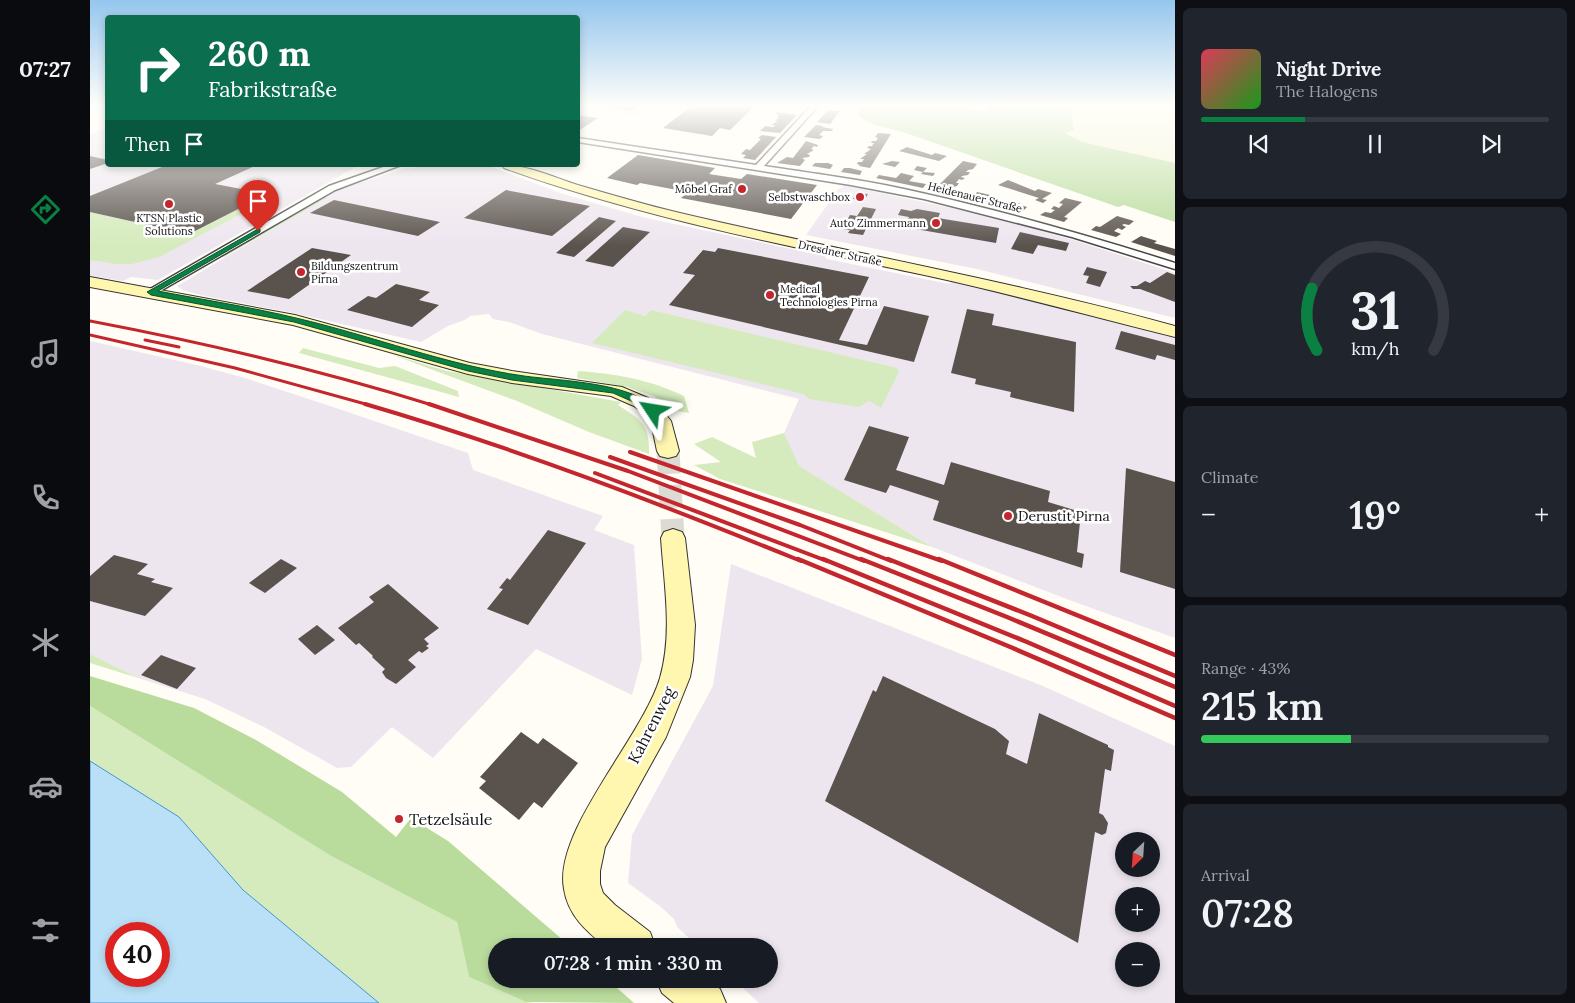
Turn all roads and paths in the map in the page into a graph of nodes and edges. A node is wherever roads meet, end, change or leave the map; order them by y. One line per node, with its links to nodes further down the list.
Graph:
1 (656, 152): 7 (street, Heidenauer Straße)
2 (773, 152): 7 (street)
3 (391, 167): 8 (street)
4 (395, 167): 8 (street)
5 (514, 167): 13 (main road, Dresdner Straße)
6 (542, 167): 12 (main road, Dresdner Straße)
7 (758, 168): 9 (street, Heidenauer Straße)
8 (382, 170): 11 (street)
9 (1175, 266)
10 (90, 282): 11 (main road)
11 (151, 292): 14 (main road)
12 (1175, 322)
13 (1175, 332)
14 (668, 451)
15 (673, 538): 16 (main road, Kahrenweg)
16 (626, 938)
17 (687, 988): 18 (street)
18 (706, 1003)

